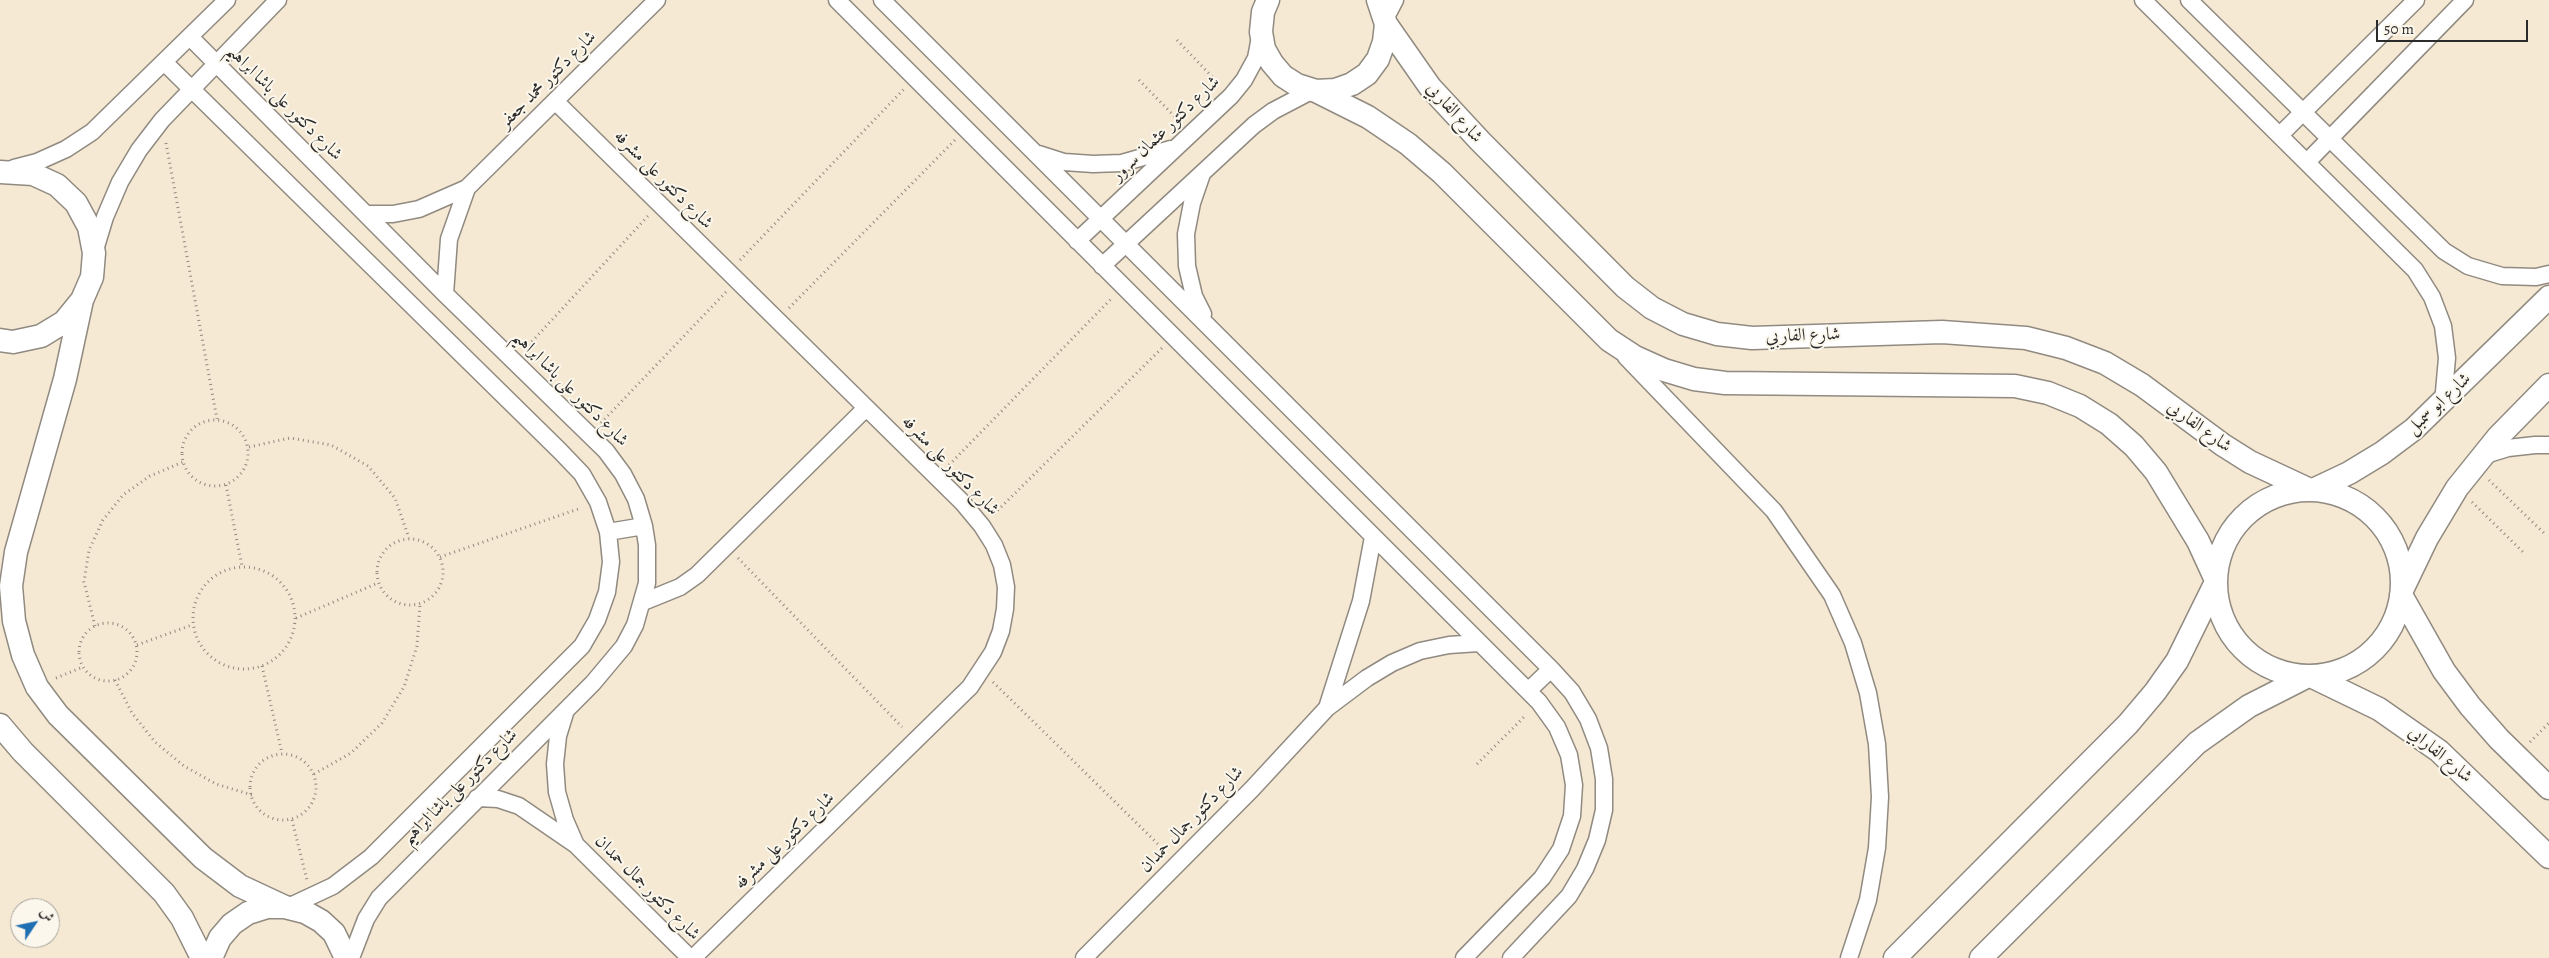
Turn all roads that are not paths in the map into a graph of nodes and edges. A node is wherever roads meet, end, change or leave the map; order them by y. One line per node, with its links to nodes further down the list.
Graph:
1 (227, 0): 14 (street)
2 (278, 0): 16 (street)
3 (657, 0): 19 (street, شارع دكتور محمد جعفر)
4 (837, 0): 31 (street)
5 (882, 0): 24 (street)
6 (1252, 0): 13 (street)
7 (1268, 0): 13 (street)
8 (2143, 0): 21 (street)
9 (2188, 0): 20 (street)
10 (2416, 0): 20 (street)
11 (2465, 0): 22 (street)
12 (1386, 11): 18 (street); 47 (street, شارع الفاربي)
13 (1261, 30): 18 (street); 23 (street, شارع دكتور عثمان سرور)
14 (190, 37): 15 (street); 16 (street, شارع دكتور على باشا ابراهيم)
15 (164, 63): 17 (street, شارع دكتور على باشا ابراهيم); 26 (street)
16 (216, 63): 17 (street); 29 (street, شارع دكتور على باشا ابراهيم)
17 (192, 89): 33 (street); 49 (street, شارع دكتور على باشا ابراهيم)
18 (1315, 90): 27 (street); 41 (street)
19 (555, 102): 28 (street, شارع دكتور محمد جعفر); 44 (street, شارع دكتور على مشرفه)
20 (2302, 113): 21 (street); 22 (street)
21 (2280, 136): 25 (street)
22 (2329, 139): 25 (street); 35 (street)
23 (1178, 147): 24 (street); 30 (street, شارع دكتور عثمان سرور)
24 (1036, 154): 30 (street)
25 (2307, 162): 43 (street)
26 (3, 171): 33 (street)
27 (1202, 172): 32 (street); 39 (street)
28 (467, 188): 29 (street, شارع دكتور محمد جعفر); 36 (street, شارع دكتور محمد جعفر)
29 (366, 214): 36 (street, شارع دكتور على باشا ابراهيم)
30 (1101, 218): 31 (street, شارع دكتور عثمان سرور); 32 (street)
31 (1077, 241): 34 (street)
32 (1126, 243): 34 (street); 39 (street)
33 (94, 253): 38 (street)
34 (1102, 266): 50 (street)
35 (2549, 274)
36 (445, 294): 48 (street, شارع دكتور على باشا ابراهيم)
37 (2549, 298): 43 (street, شارع ابو سمبل)
38 (82, 300): 40 (street); 65 (street)
39 (1208, 326): 55 (street)
40 (0, 340)
41 (1609, 340): 51 (street); 74 (street)
42 (2549, 385): 46 (street)
43 (2443, 403): 47 (street, شارع ابو سمبل)
44 (866, 408): 53 (street); 70 (street, شارع دكتور على مشرفه)
45 (2549, 446): 46 (street)
46 (2478, 461): 52 (street)
47 (2311, 490): 51 (street); 52 (street)
48 (644, 526): 49 (street); 53 (street, شارع دكتور على باشا ابراهيم)
49 (608, 532): 65 (street, شارع دكتور على باشا ابراهيم)
50 (1374, 537): 54 (street); 58 (street, شارع دكتور جمال حمدان)
51 (2215, 581): 56 (street); 75 (street)
52 (2402, 593): 56 (street); 61 (street)
53 (643, 602): 59 (street, شارع دكتور على باشا ابراهيم)
54 (1479, 643): 57 (street); 58 (street, شارع دكتور جمال حمدان)
55 (1552, 669): 57 (street); 73 (street)
56 (2310, 677): 64 (street, شارع الفارابي); 76 (street)
57 (1533, 696): 72 (street)
58 (1327, 708): 71 (street, شارع دكتور جمال حمدان)
59 (566, 709): 62 (street, شارع دكتور على باشا ابراهيم); 63 (street, شارع دكتور جمال حمدان)
60 (0, 725): 66 (street)
61 (2549, 788)
62 (477, 798): 63 (street, شارع دكتور جمال حمدان); 69 (street, شارع دكتور على باشا ابراهيم)
63 (576, 846): 70 (street, شارع دكتور جمال حمدان)
64 (2549, 857)
65 (287, 907): 67 (street); 68 (street)
66 (202, 958)
67 (211, 958)
68 (346, 958)
69 (351, 958)
70 (692, 958)
71 (1084, 958)
72 (1464, 958)
73 (1511, 958)
74 (1849, 958)
75 (1895, 958)
76 (1982, 958)

